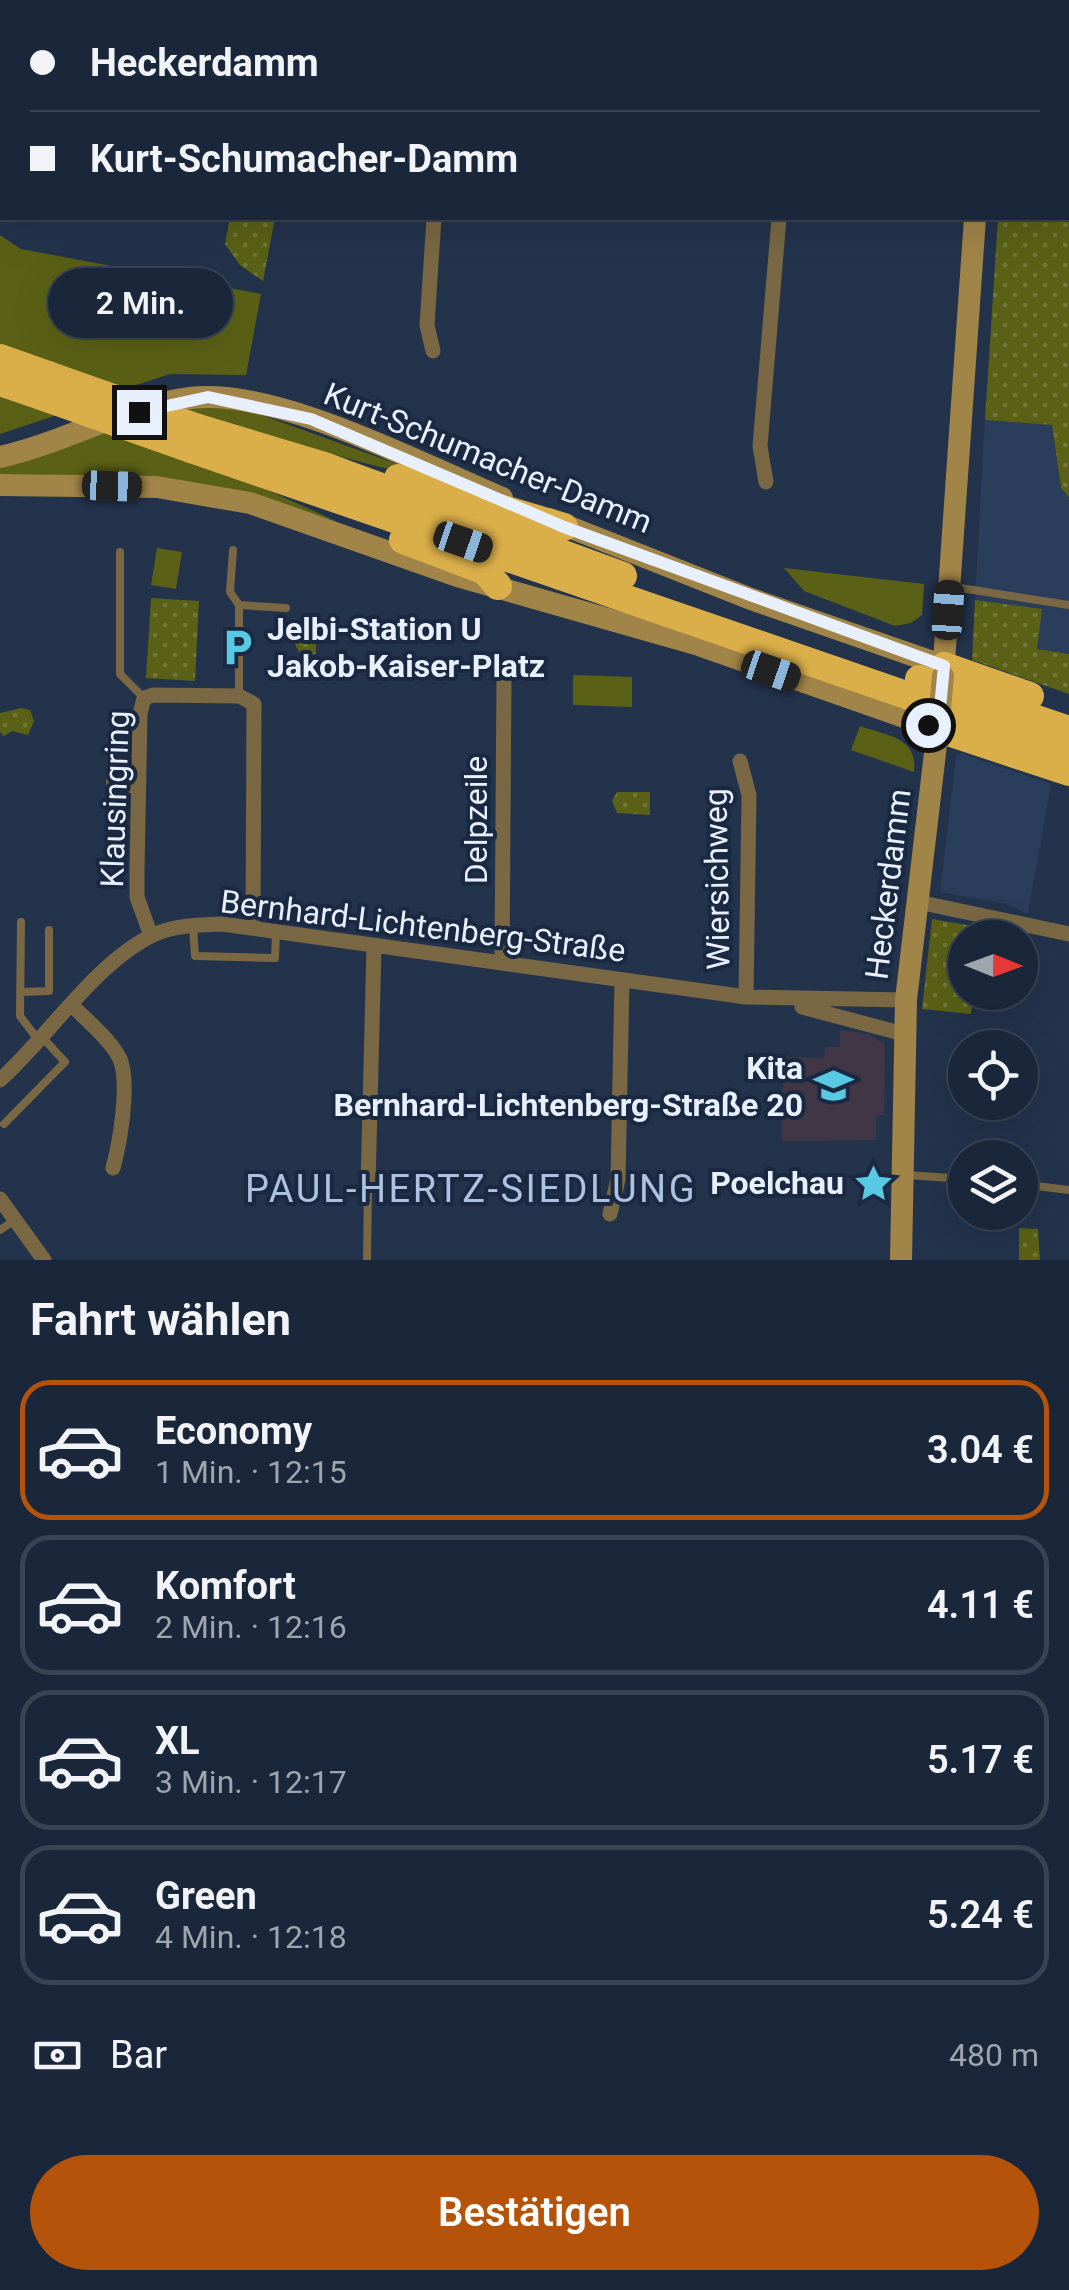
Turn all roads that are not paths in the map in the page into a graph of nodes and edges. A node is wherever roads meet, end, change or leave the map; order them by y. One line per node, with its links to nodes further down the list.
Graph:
1 (434, 220): 4 (street)
2 (779, 220): 11 (street)
3 (975, 220): 18 (main road, Heckerdamm)
4 (434, 351)
5 (0, 358): 7 (highway)
6 (0, 382): 7 (highway)
7 (44, 386): 8 (highway, bridge)
8 (207, 437): 10 (highway); 13 (highway)
9 (0, 457): 14 (main road, Kurt-Schumacher-Damm)
10 (324, 466): 14 (highway); 28 (highway)
11 (766, 482)
12 (0, 485): 17 (main road)
13 (330, 498): 17 (highway); 30 (highway)
14 (564, 527): 22 (main road, Kurt-Schumacher-Damm)
15 (232, 550): 19 (lane)
16 (120, 552): 25 (lane)
17 (498, 586): 27 (main road)
18 (950, 586): 20 (lane); 22 (main road, Heckerdamm)
19 (239, 605): 21 (lane); 24 (lane)
20 (1069, 605)
21 (286, 608)
22 (943, 671): 26 (highway); 27 (main road, Heckerdamm, bridge)
23 (504, 676): 43 (street, Delpzeile)
24 (240, 696): 25 (street, Klausingring); 37 (street)
25 (144, 698): 33 (street, Klausingring)
26 (1069, 710)
27 (939, 724): 32 (highway); 34 (main road, Heckerdamm)
28 (1069, 730)
29 (111, 740): 33 (lane)
30 (1069, 751)
31 (740, 761): 46 (street, Wiersichweg)
32 (1069, 772)
33 (139, 789): 41 (street, Klausingring)
34 (918, 902): 40 (street); 48 (main road, Heckerdamm)
35 (21, 922): 45 (lane)
36 (194, 926): 37 (street, Bernhard-Lichtenberg-Straße); 39 (lane); 41 (street, Bernhard-Lichtenberg-Straße)
37 (253, 928): 39 (street, Bernhard-Lichtenberg-Straße)
38 (50, 930): 45 (lane)
39 (276, 932): 42 (street, Bernhard-Lichtenberg-Straße)
40 (1069, 934)
41 (151, 936): 49 (street, Bernhard-Lichtenberg-Straße)
42 (374, 947): 43 (street, Bernhard-Lichtenberg-Straße); 59 (street)
43 (502, 963): 44 (street, Bernhard-Lichtenberg-Straße)
44 (622, 980): 46 (street, Bernhard-Lichtenberg-Straße); 63 (street)
45 (20, 992): 51 (lane)
46 (746, 997): 47 (street, Bernhard-Lichtenberg-Straße)
47 (778, 1000): 48 (street, Bernhard-Lichtenberg-Straße); 50 (street, Bernhard-Lichtenberg-Straße)
48 (906, 1000): 50 (main road, Heckerdamm)
49 (73, 1006): 51 (street, Bernhard-Lichtenberg-Straße); 56 (street)
50 (904, 1034): 57 (main road, Heckerdamm)
51 (42, 1040): 53 (lane); 54 (street, Bernhard-Lichtenberg-Straße)
52 (75, 1053): 53 (lane)
53 (65, 1062): 55 (lane)
54 (0, 1080)
55 (4, 1124)
56 (114, 1168)
57 (902, 1174): 58 (lane); 68 (main road, Heckerdamm)
58 (948, 1178)
59 (368, 1185): 67 (lane)
60 (1038, 1186): 61 (lane)
61 (1069, 1190)
62 (0, 1198): 64 (street)
63 (610, 1214)
64 (15, 1220): 65 (lane); 66 (street)
65 (0, 1230)
66 (44, 1260)
67 (367, 1260)
68 (901, 1260)

